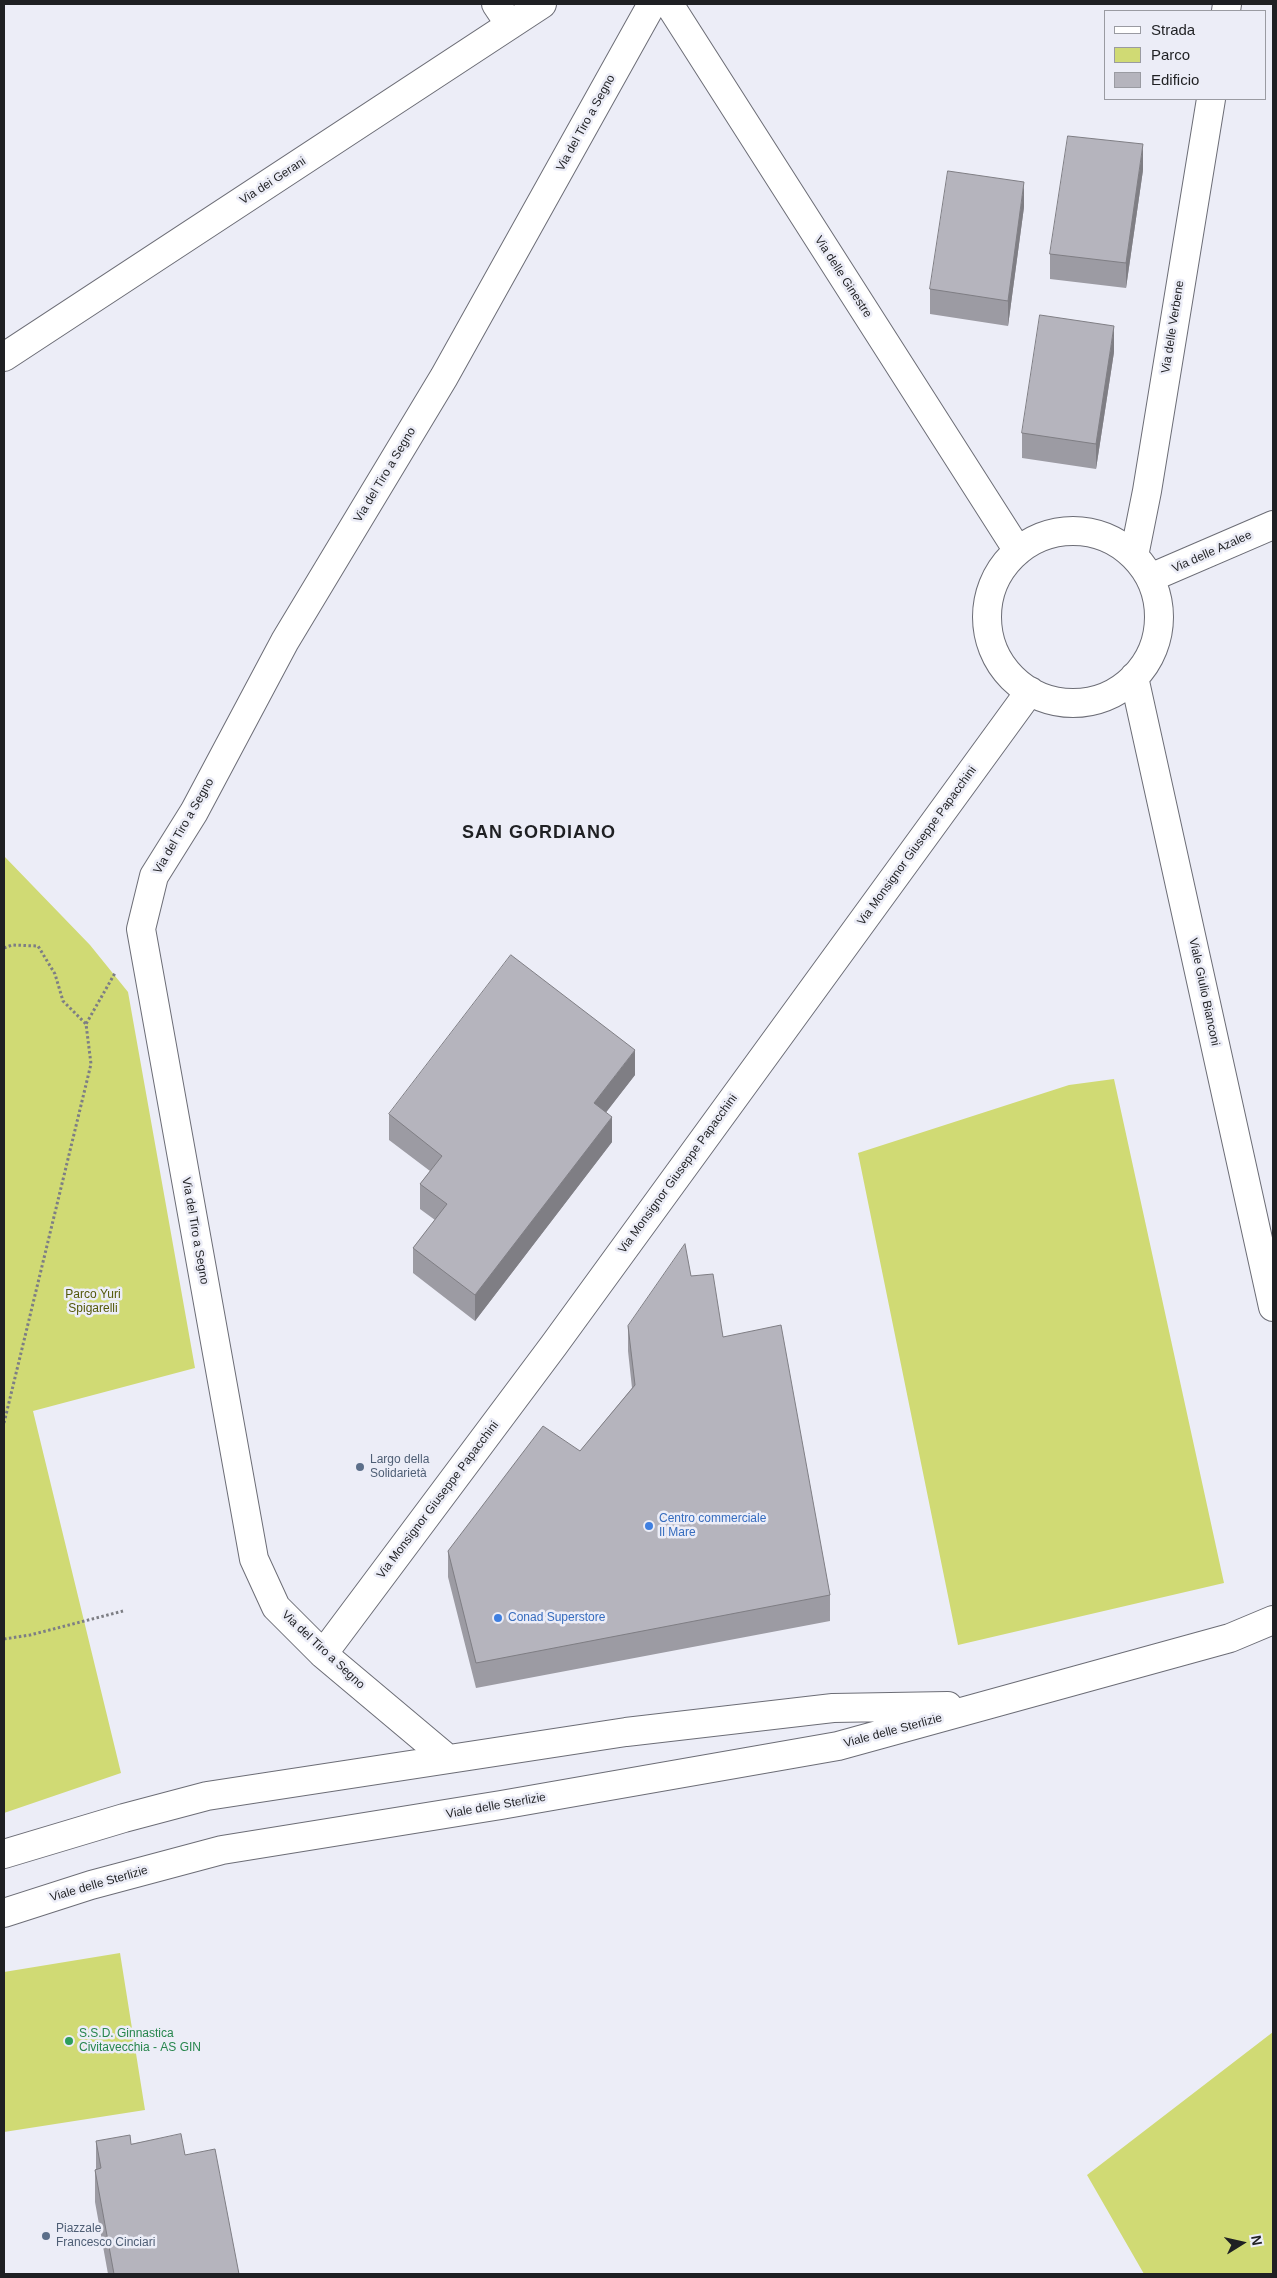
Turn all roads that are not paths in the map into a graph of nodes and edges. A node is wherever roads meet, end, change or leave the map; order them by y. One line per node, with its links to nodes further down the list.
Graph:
1 (542, 4): 4 (street, Via dei Gerani)
2 (652, 4): 15 (street, Via del Tiro a Segno)
3 (669, 4): 8 (street, Via delle Ginestre)
4 (503, 14): 6 (street, Via dei Gerani)
5 (1211, 100): 9 (street, Via delle Verbene)
6 (4, 358)
7 (1273, 525): 10 (street, Via delle Azalee)
8 (1018, 551): 9 (street); 12 (street)
9 (1134, 556): 10 (street)
10 (1150, 578): 11 (street)
11 (1134, 677): 12 (street); 13 (street, Viale Giulio Bianconi)
12 (1030, 691): 15 (street, Via Monsignor Giuseppe Papacchini)
13 (1273, 1307)
14 (1273, 1620): 16 (street, Viale delle Sterlizie)
15 (323, 1654): 17 (street, Via del Tiro a Segno)
16 (989, 1706): 17 (street, Viale delle Sterlizie); 19 (street, Viale delle Sterlizie)
17 (448, 1759): 18 (street, Viale delle Sterlizie)
18 (4, 1854)
19 (4, 1912)

